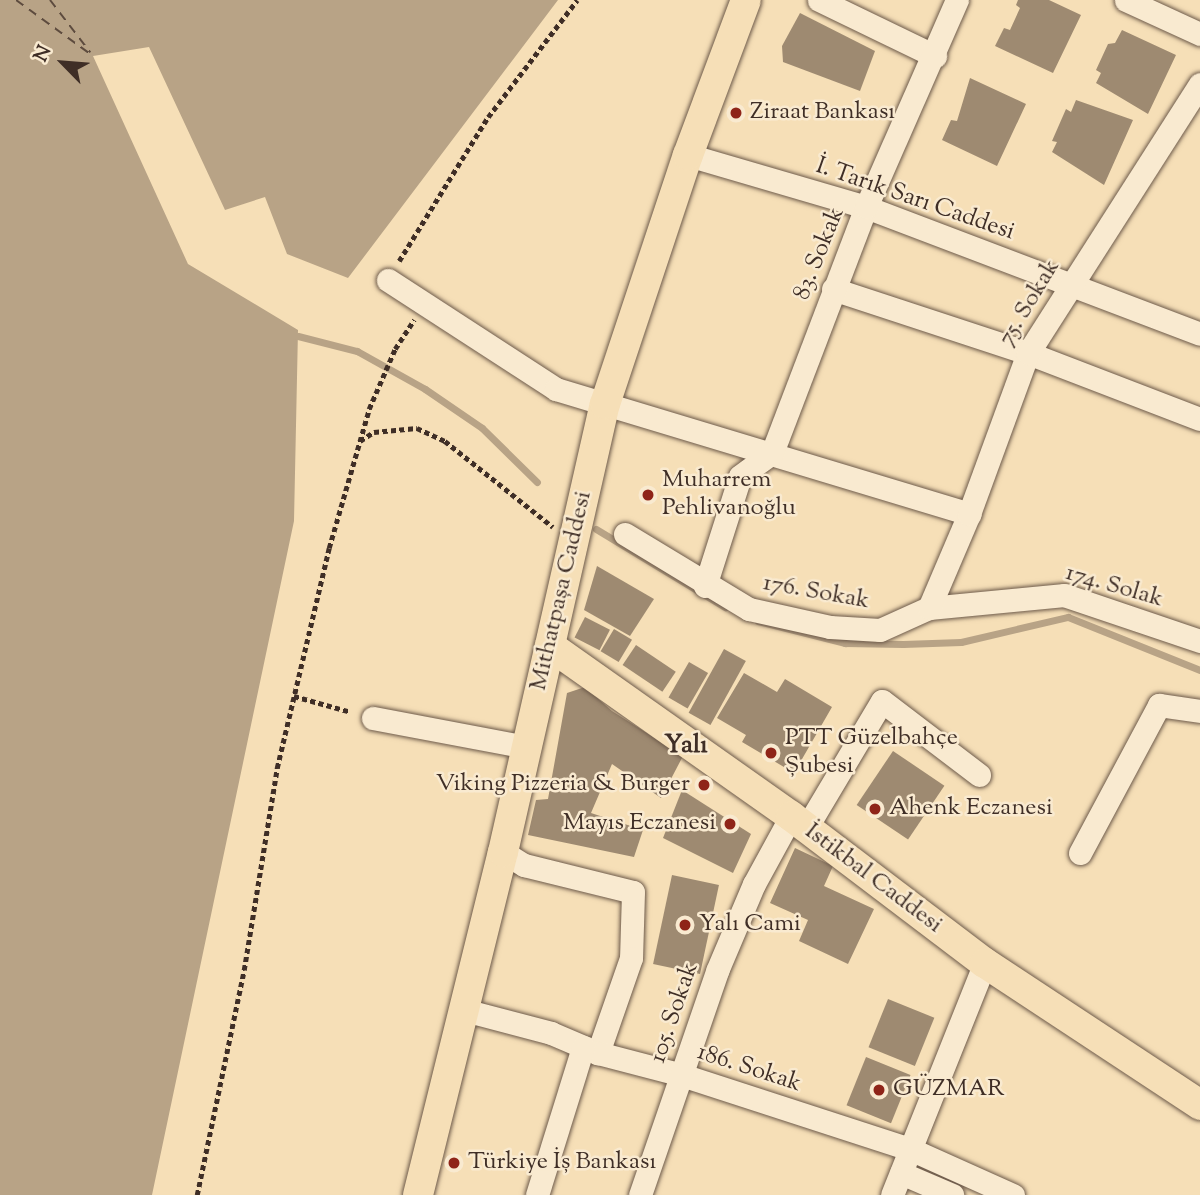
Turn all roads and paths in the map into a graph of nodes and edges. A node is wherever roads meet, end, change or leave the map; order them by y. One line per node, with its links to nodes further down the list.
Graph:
1 (577, 0): 11 (path)
2 (746, 0): 9 (main road, Mithatpaşa Caddesi)
3 (819, 0): 7 (street)
4 (957, 0): 7 (street, 83. Sokak)
5 (1126, 0): 6 (street)
6 (1200, 34)
7 (935, 55): 10 (street, 83. Sokak)
8 (1200, 84): 12 (street, 75. Sokak)
9 (688, 155): 10 (street, İ. Tarık Sarı Caddesi); 17 (main road, Mithatpaşa Caddesi)
10 (866, 207): 12 (street, İ. Tarık Sarı Caddesi); 13 (street, 83. Sokak)
11 (388, 280): 14 (street)
12 (1070, 285): 15 (street, İ. Tarık Sarı Caddesi); 16 (street, 75. Sokak)
13 (833, 289): 16 (street); 20 (street, 83. Sokak)
14 (425, 304): 17 (street); 19 (path)
15 (1200, 334)
16 (1028, 353): 18 (street); 21 (street, 75. Sokak)
17 (606, 404): 20 (street); 23 (main road, Mithatpaşa Caddesi)
18 (1200, 419)
19 (359, 442): 23 (path); 28 (path)
20 (772, 453): 21 (street); 24 (street)
21 (969, 514): 25 (street, 75. Sokak)
22 (625, 534): 24 (street, 176. Sokak)
23 (572, 543): 27 (main road, Mithatpaşa Caddesi)
24 (705, 586): 25 (street, 176. Sokak)
25 (929, 607): 26 (street, 174. Solak)
26 (1200, 641)
27 (550, 646): 31 (main road, Mithatpaşa Caddesi); 33 (main road, İstikbal Caddesi)
28 (294, 696): 30 (path); 43 (path)
29 (1200, 711): 35 (street)
30 (373, 718): 31 (street)
31 (527, 747): 34 (main road, Mithatpaşa Caddesi)
32 (979, 775): 33 (street, 105. Sokak)
33 (798, 823): 36 (main road, İstikbal Caddesi); 39 (street, 105. Sokak)
34 (503, 852): 37 (main road, Mithatpaşa Caddesi); 38 (street)
35 (1080, 853)
36 (985, 963): 40 (main road, İstikbal Caddesi); 41 (street)
37 (464, 1010): 38 (street, 186. Sokak); 44 (main road, Mithatpaşa Caddesi)
38 (590, 1050): 39 (street, 186. Sokak); 45 (street)
39 (682, 1075): 41 (street, 186. Sokak); 46 (street, 105. Sokak)
40 (1200, 1105)
41 (910, 1149): 42 (street); 49 (street, 186. Sokak)
42 (901, 1172): 47 (street); 48 (street)
43 (197, 1195)
44 (420, 1195)
45 (537, 1195)
46 (640, 1195)
47 (892, 1195)
48 (952, 1195)
49 (1013, 1195)

